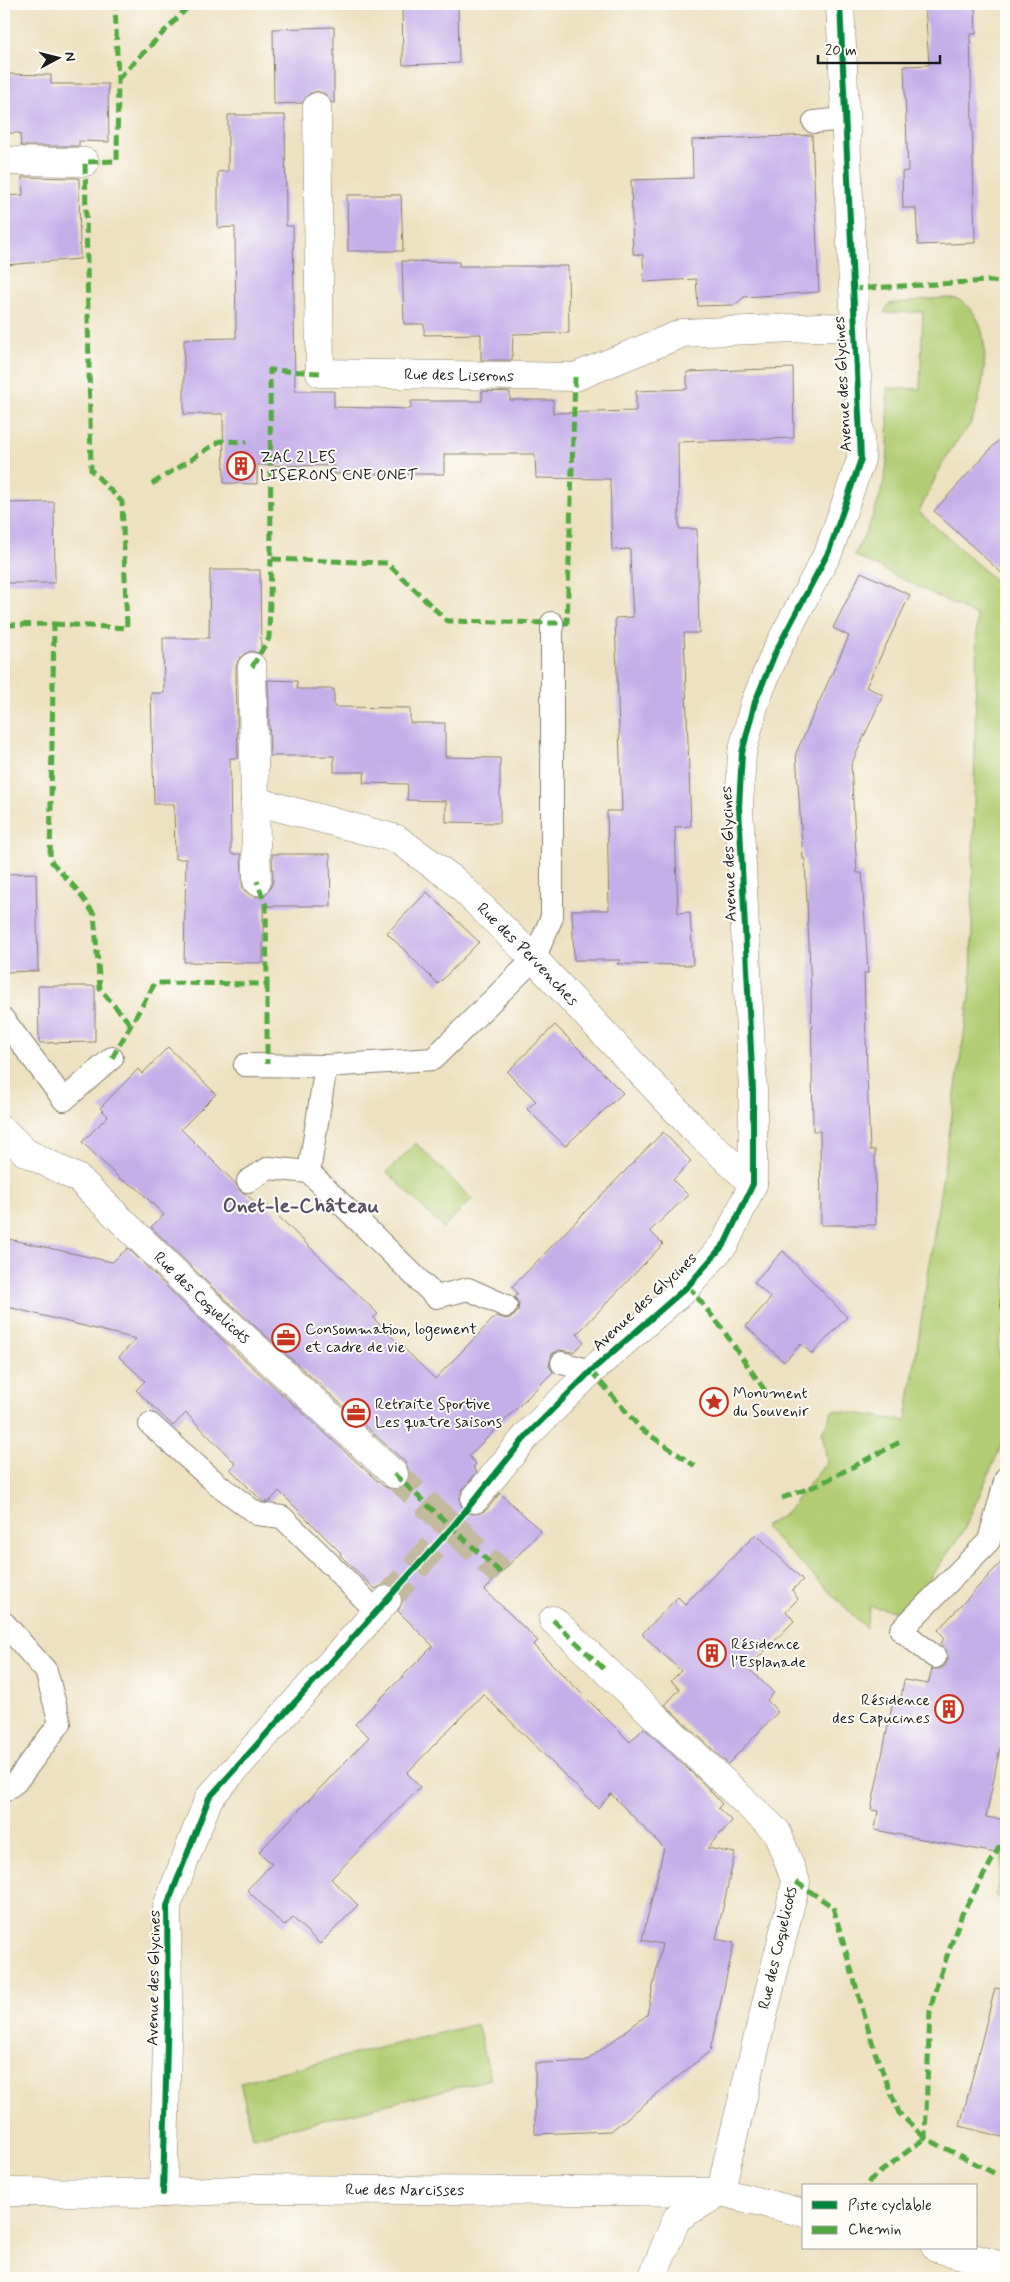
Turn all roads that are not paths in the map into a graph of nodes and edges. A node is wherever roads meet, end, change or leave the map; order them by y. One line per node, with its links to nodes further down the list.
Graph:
1 (840, 4): 3 (street, Avenue des Glycines)
2 (317, 107): 7 (street, Rue des Liserons)
3 (844, 119): 4 (lane); 7 (street, Avenue des Glycines)
4 (814, 122)
5 (4, 161): 6 (street)
6 (85, 162)
7 (855, 328): 20 (street, Avenue des Glycines)
8 (552, 623): 12 (lane)
9 (252, 667): 10 (street)
10 (255, 801): 11 (street); 12 (street, Rue des Pervenches)
11 (257, 881)
12 (534, 959): 16 (lane); 20 (street, Rue des Pervenches)
13 (4, 1020): 14 (lane)
14 (112, 1058)
15 (245, 1065): 16 (lane)
16 (326, 1066): 18 (lane)
17 (4, 1130): 25 (street, Rue des Coquelicots)
18 (310, 1172): 19 (lane); 21 (lane)
19 (248, 1181)
20 (753, 1184): 23 (street, Avenue des Glycines)
21 (506, 1306)
22 (562, 1363): 23 (lane)
23 (591, 1371): 27 (street, Avenue des Glycines)
24 (150, 1424): 28 (lane)
25 (394, 1474)
26 (1006, 1478): 31 (lane)
27 (475, 1499)
28 (382, 1606): 35 (street, Avenue des Glycines)
29 (553, 1620): 34 (street, Rue des Coquelicots)
30 (4, 1623): 32 (lane)
31 (935, 1657)
32 (4, 1790)
33 (4, 2192): 35 (street, Rue des Narcisses)
34 (721, 2192): 35 (street, Rue des Narcisses); 36 (street, Rue des Narcisses); 39 (street)
35 (162, 2193)
36 (802, 2212)
37 (943, 2250): 38 (street)
38 (1006, 2267)
39 (652, 2278)

